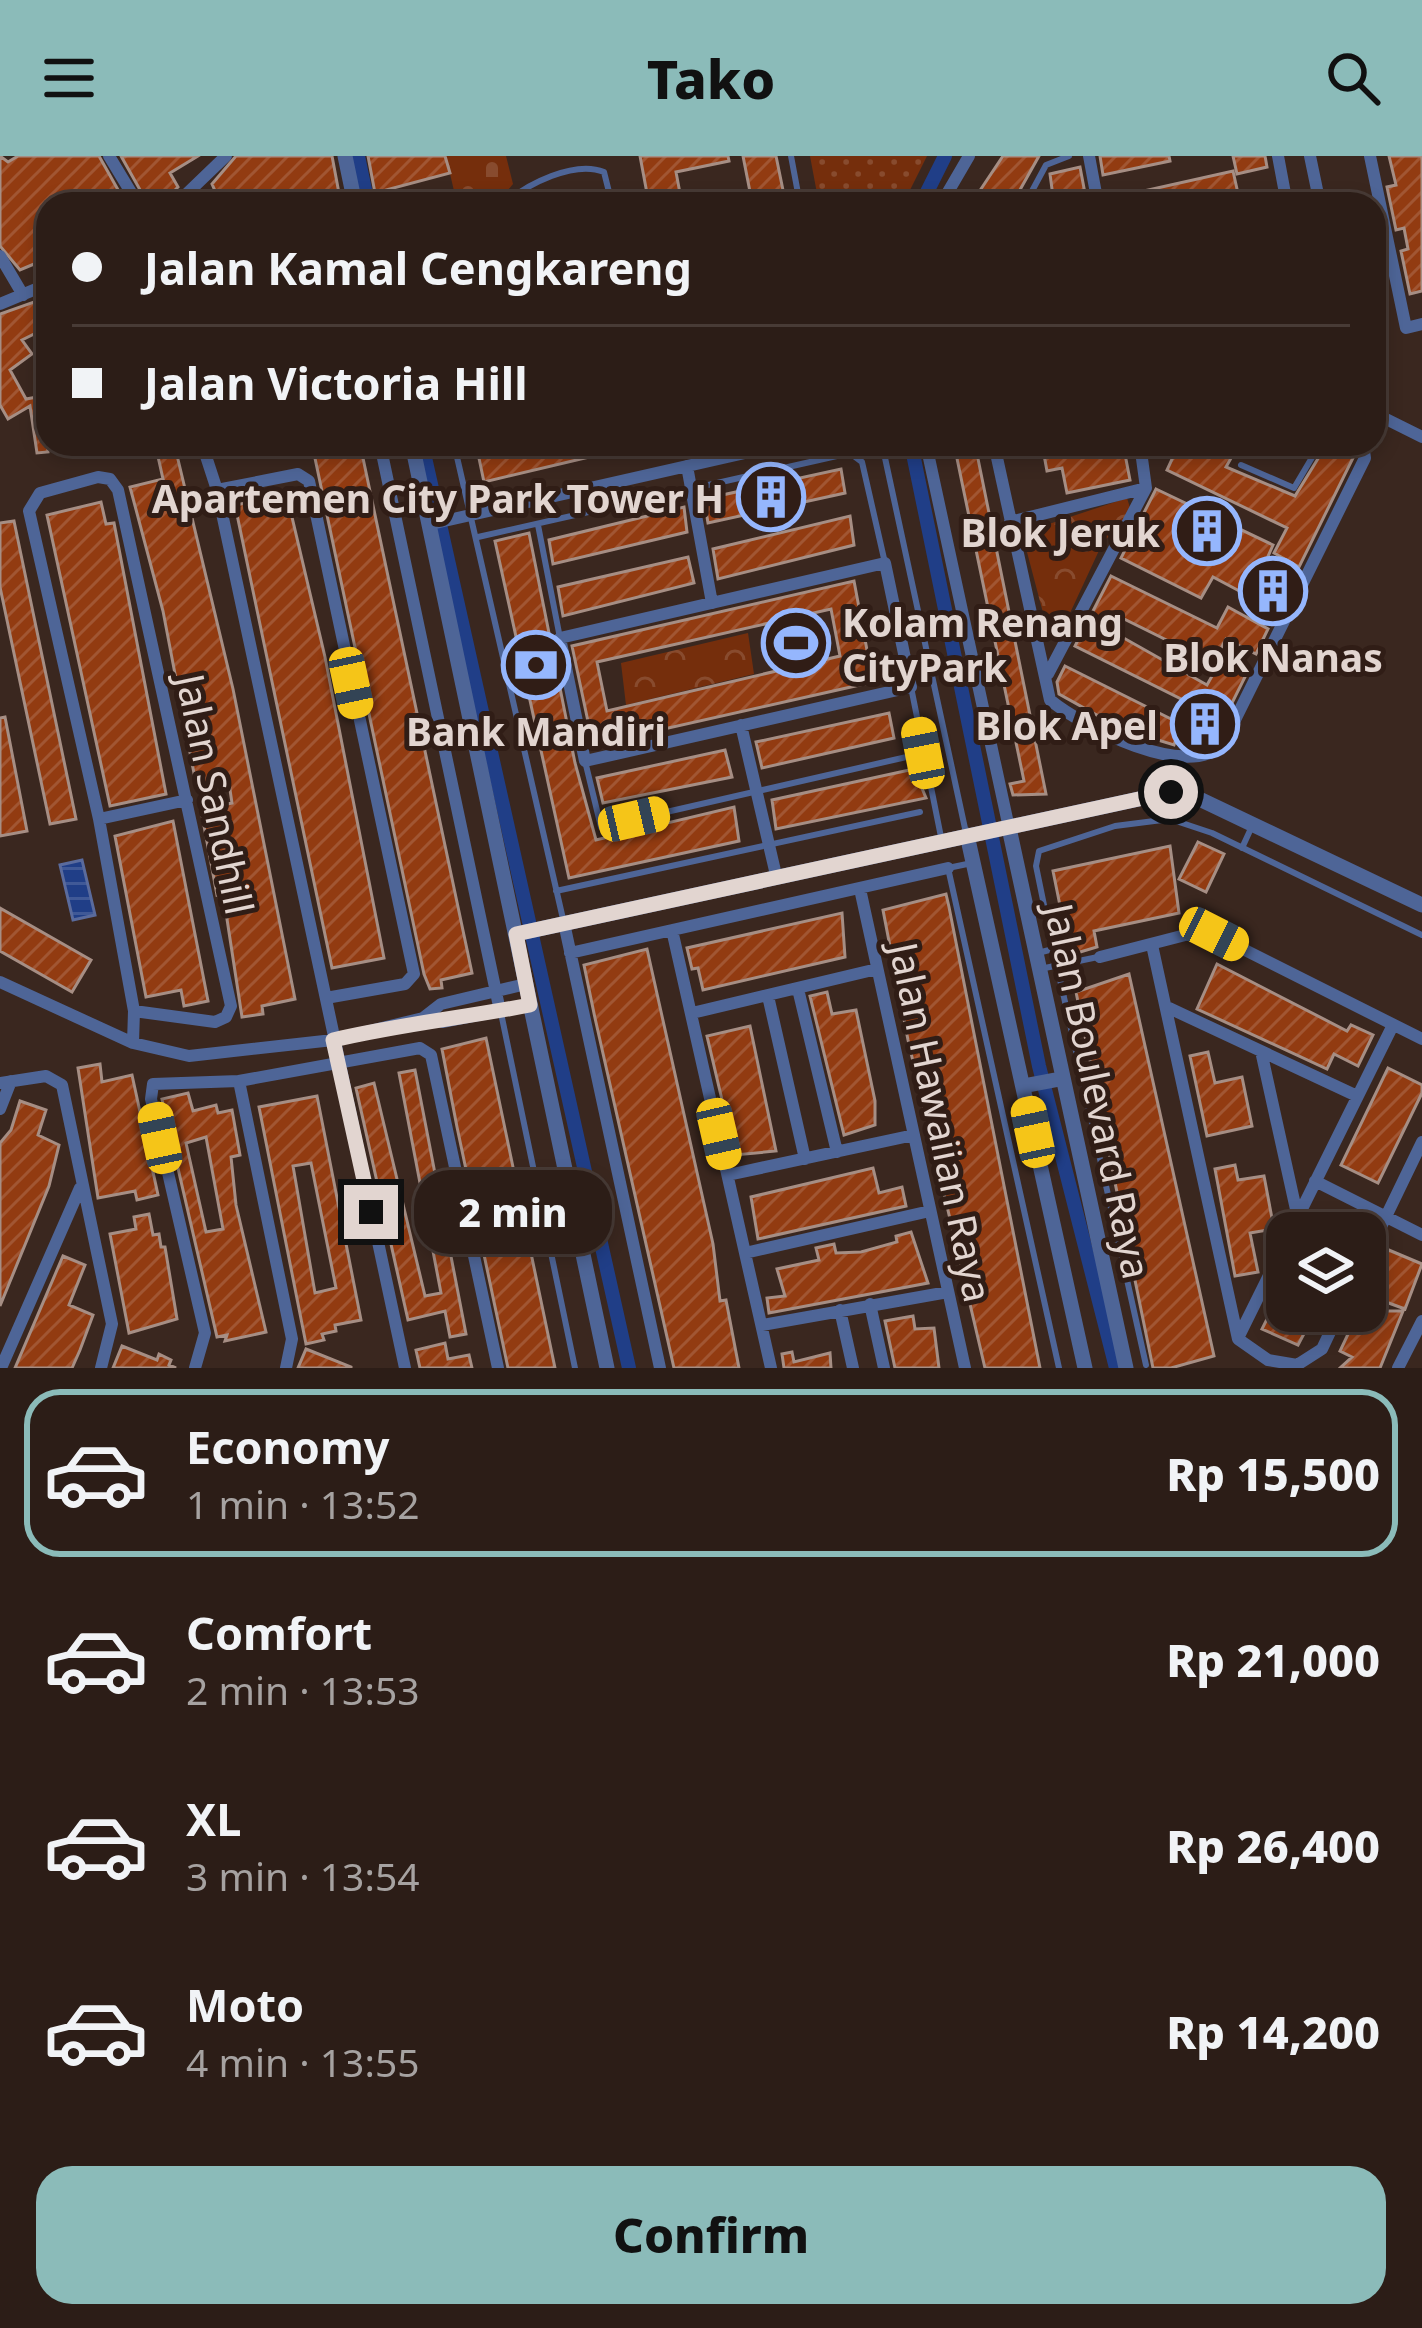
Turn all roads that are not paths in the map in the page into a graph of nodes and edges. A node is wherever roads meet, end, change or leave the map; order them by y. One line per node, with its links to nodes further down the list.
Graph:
1 (109, 156): 11 (street)
2 (226, 156): 12 (street)
3 (791, 156): 16 (lane)
4 (969, 156): 17 (street)
5 (1069, 156): 18 (lane)
6 (1088, 156): 19 (street)
7 (1277, 156): 20 (street)
8 (1310, 156): 21 (street)
9 (1370, 156): 22 (street)
10 (349, 157): 13 (street)
11 (131, 192)
12 (195, 192)
13 (354, 192)
14 (519, 192): 15 (lane)
15 (609, 192)
16 (798, 192)
17 (948, 192)
18 (1031, 192)
19 (1096, 192)
20 (1285, 192)
21 (1318, 192)
22 (1378, 192)
23 (1386, 232): 28 (street)
24 (0, 256): 26 (street)
25 (36, 289): 26 (street)
26 (23, 295): 27 (street)
27 (0, 304)
28 (1422, 324)
29 (1386, 419): 30 (street)
30 (1422, 437)
31 (206, 456): 48 (street)
32 (383, 456): 96 (street)
33 (415, 456): 52 (street)
34 (457, 456): 50 (lane)
35 (695, 456): 45 (lane)
36 (729, 456): 45 (street)
37 (846, 456): 49 (lane)
38 (857, 456): 55 (lane)
39 (885, 456): 71 (lane)
40 (928, 456): 70 (street)
41 (996, 456): 51 (street)
42 (1142, 456): 47 (street)
43 (1313, 456): 46 (lane)
44 (1365, 456): 58 (street)
45 (693, 464): 49 (street); 50 (street)
46 (1241, 465)
47 (1147, 488): 51 (street); 58 (street)
48 (217, 490): 98 (street); 98 (street)
49 (691, 490): 53 (lane); 56 (street)
50 (472, 516): 52 (street); 54 (lane)
51 (1010, 522): 58 (street)
52 (433, 524): 85 (street)
53 (538, 525): 54 (lane); 57 (lane)
54 (478, 537): 81 (lane)
55 (885, 562): 56 (street); 59 (street)
56 (712, 603): 57 (street)
57 (560, 638): 62 (street)
58 (1048, 675)
59 (911, 687): 60 (street); 61 (lane)
60 (741, 725): 62 (street); 63 (street)
61 (923, 753): 63 (lane); 72 (lane)
62 (585, 761): 63 (lane)
63 (756, 792): 73 (street)
64 (187, 800): 67 (street); 67 (street, Jalan Sandhill); 101 (street, Jalan Sandhill)
65 (1110, 805): 68 (street); 69 (lane); 70 (street)
66 (920, 812): 73 (lane)
67 (99, 819): 101 (street)
68 (1253, 824): 74 (lane); 82 (street)
69 (1115, 826): 74 (lane); 78 (lane)
70 (1004, 828): 71 (street); 80 (street, Jalan Boulevard Raya)
71 (971, 834): 72 (street); 75 (street, Jalan Boulevard Raya)
72 (941, 840): 77 (street)
73 (769, 844): 77 (street); 81 (lane)
74 (1242, 848): 86 (lane)
75 (972, 863): 76 (lane); 114 (street, Jalan Boulevard Raya)
76 (948, 868): 79 (street); 119 (lane)
77 (776, 875): 83 (street)
78 (1040, 886): 80 (lane); 90 (lane)
79 (860, 889): 84 (street); 92 (street, Jalan Hawaiian Raya)
80 (1021, 890): 90 (street, Jalan Boulevard Raya)
81 (556, 891): 83 (lane)
82 (1422, 905)
83 (555, 925): 85 (street); 88 (street)
84 (672, 930): 88 (street); 103 (street)
85 (519, 933): 94 (street)
86 (1422, 935)
87 (1152, 945): 89 (street); 100 (street); 105 (street)
88 (570, 952): 154 (street)
89 (1100, 957): 91 (lane)
90 (1035, 961): 91 (lane); 111 (street, Jalan Boulevard Raya)
91 (1057, 966): 131 (lane)
92 (877, 969): 95 (street); 118 (street, Jalan Hawaiian Raya)
93 (0, 982): 108 (street)
94 (526, 984): 96 (street); 99 (street)
95 (798, 989): 97 (street); 121 (street)
96 (496, 990): 102 (street); 104 (street)
97 (768, 996): 103 (street); 122 (street)
98 (326, 998): 107 (street)
99 (530, 1005): 102 (street); 153 (street)
100 (1169, 1008): 109 (street); 142 (street)
101 (134, 1011): 108 (street)
102 (500, 1011): 104 (street); 152 (lane)
103 (692, 1012): 123 (street)
104 (423, 1018): 107 (street)
105 (1393, 1024): 106 (street); 115 (street)
106 (1422, 1039)
107 (333, 1040): 108 (street); 110 (street)
108 (133, 1043)
109 (1261, 1051): 115 (street); 127 (street)
110 (340, 1066): 112 (street); 143 (street); 151 (street)
111 (1058, 1080): 114 (street); 133 (street, Jalan Boulevard Raya)
112 (239, 1081): 147 (street); 148 (street)
113 (6, 1082): 116 (street); 125 (street)
114 (1025, 1086): 117 (street, Jalan Boulevard Raya)
115 (1357, 1096): 124 (street)
116 (0, 1109)
117 (1033, 1132): 119 (lane); 160 (street, Jalan Boulevard Raya)
118 (914, 1135): 121 (street); 126 (street, Jalan Hawaiian Raya)
119 (1012, 1140): 159 (lane)
120 (1422, 1142): 130 (street)
121 (837, 1152): 122 (street)
122 (805, 1159): 123 (street)
123 (728, 1175): 134 (street)
124 (1315, 1181): 128 (street); 129 (street)
125 (81, 1186): 145 (street); 146 (street)
126 (930, 1211): 134 (street); 136 (street, Jalan Hawaiian Raya)
127 (1297, 1212)
128 (1300, 1212)
129 (1376, 1212)
130 (1386, 1217): 132 (street)
131 (1117, 1233): 133 (lane); 144 (lane)
132 (1422, 1235)
133 (1098, 1240): 161 (street, Jalan Boulevard Raya)
134 (745, 1253): 140 (street)
135 (1266, 1281): 142 (street)
136 (948, 1292): 137 (street); 158 (street, Jalan Hawaiian Raya)
137 (870, 1304): 138 (street); 157 (street)
138 (841, 1310): 140 (street); 156 (street)
139 (1422, 1321): 162 (street)
140 (762, 1325): 155 (street)
141 (1330, 1332): 142 (street)
142 (1238, 1339)
143 (400, 1346): 149 (street); 150 (street)
144 (1146, 1365)
145 (1, 1368)
146 (101, 1368)
147 (196, 1368)
148 (286, 1368)
149 (392, 1368)
150 (405, 1368)
151 (497, 1368)
152 (575, 1368)
153 (608, 1368)
154 (660, 1368)
155 (771, 1368)
156 (853, 1368)
157 (884, 1368)
158 (965, 1368)
159 (1059, 1368)
160 (1085, 1368)
161 (1126, 1368)
162 (1398, 1368)

